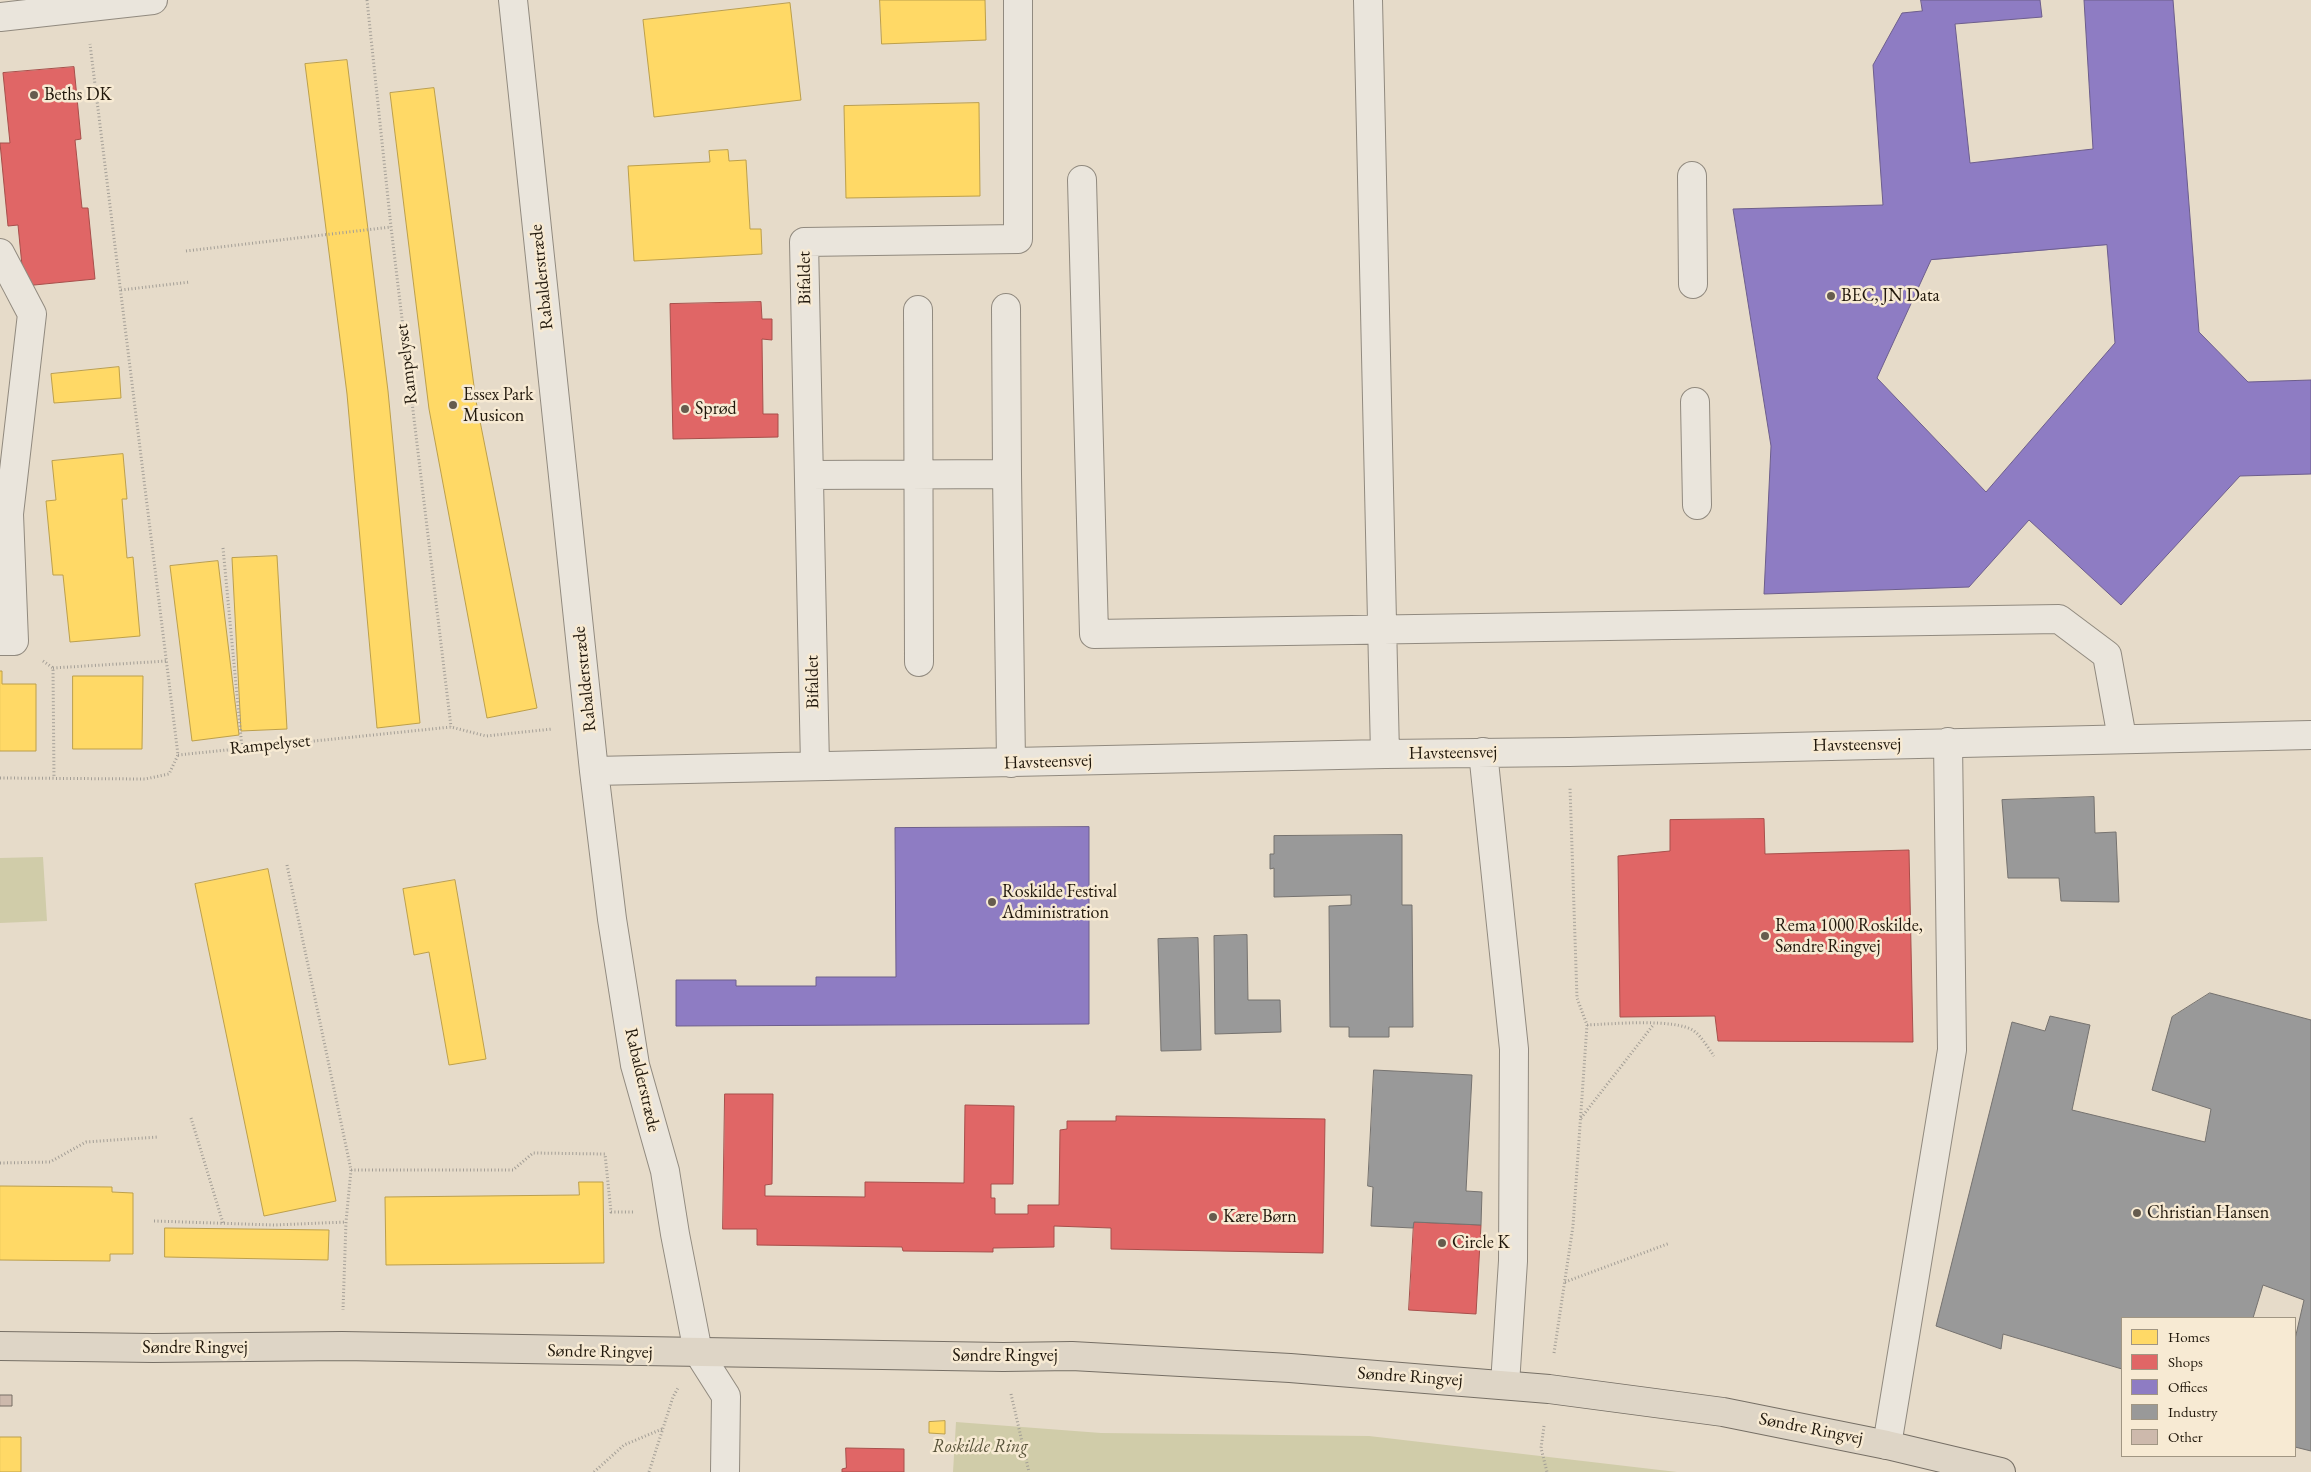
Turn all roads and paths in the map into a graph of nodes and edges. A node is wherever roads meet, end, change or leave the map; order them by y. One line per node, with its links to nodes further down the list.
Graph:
1 (154, 0): 6 (street)
2 (367, 0): 10 (path, Rampelyset)
3 (513, 0): 29 (street, Rabalderstræde)
4 (1018, 0): 20 (street, Bifaldet)
5 (1368, 0): 24 (street)
6 (86, 8): 7 (street); 15 (path)
7 (1, 20)
8 (1692, 176): 14 (street)
9 (1082, 180): 24 (street)
10 (391, 227): 11 (path); 30 (path, Rampelyset)
11 (186, 251)
12 (0, 253): 25 (street)
13 (190, 282): 15 (path)
14 (1693, 284)
15 (121, 290): 26 (path)
16 (1006, 308): 19 (street)
17 (918, 310): 21 (street)
18 (1695, 402): 22 (street)
19 (1007, 474): 21 (street); 39 (street)
20 (809, 475): 21 (street); 40 (street, Bifaldet)
21 (918, 475): 27 (street)
22 (1697, 505)
23 (224, 548): 34 (path)
24 (1383, 630): 32 (street); 38 (street)
25 (7, 641): 28 (path)
26 (167, 661): 28 (path); 37 (path)
27 (920, 662)
28 (52, 668): 43 (path)
29 (590, 724): 30 (path, Rampelyset); 41 (street, Rabalderstræde)
30 (451, 727): 34 (path, Rampelyset)
31 (2311, 734): 32 (street, Havsteensvej)
32 (2122, 738): 33 (street, Havsteensvej)
33 (1948, 742): 36 (street, Havsteensvej); 66 (street)
34 (242, 748): 37 (path, Rampelyset)
35 (1484, 752): 36 (street, Havsteensvej); 38 (street, Havsteensvej); 63 (street)
36 (1569, 752): 46 (path)
37 (178, 754): 43 (path)
38 (1385, 754): 39 (street, Havsteensvej)
39 (1011, 764): 40 (street, Havsteensvej)
40 (814, 766): 41 (street, Havsteensvej)
41 (594, 771): 53 (street, Rabalderstræde)
42 (0, 778): 43 (path)
43 (54, 778)
44 (286, 865): 52 (path)
45 (1654, 1024): 46 (path); 47 (path); 49 (path)
46 (1587, 1025): 49 (path)
47 (1714, 1056)
48 (191, 1118): 56 (path)
49 (1580, 1118): 58 (path)
50 (158, 1137): 51 (path)
51 (0, 1163)
52 (351, 1170): 53 (path); 55 (path)
53 (671, 1212): 61 (street, Rabalderstræde)
54 (154, 1221): 56 (path)
55 (346, 1222): 56 (path); 60 (path)
56 (223, 1223)
57 (1670, 1243): 58 (path)
58 (1565, 1282): 64 (path)
59 (0, 1346): 60 (main road, Søndre Ringvej)
60 (342, 1346): 61 (main road, Søndre Ringvej)
61 (698, 1352): 62 (main road, Søndre Ringvej); 65 (path); 69 (street)
62 (1003, 1357): 63 (main road, Søndre Ringvej); 70 (path)
63 (1505, 1384): 64 (main road, Søndre Ringvej)
64 (1549, 1389): 66 (main road, Søndre Ringvej); 71 (path)
65 (663, 1429): 67 (path); 68 (path)
66 (1887, 1445): 72 (main road, Søndre Ringvej)
67 (594, 1472)
68 (649, 1472)
69 (725, 1472)
70 (1029, 1472)
71 (1547, 1472)
72 (2001, 1472)

